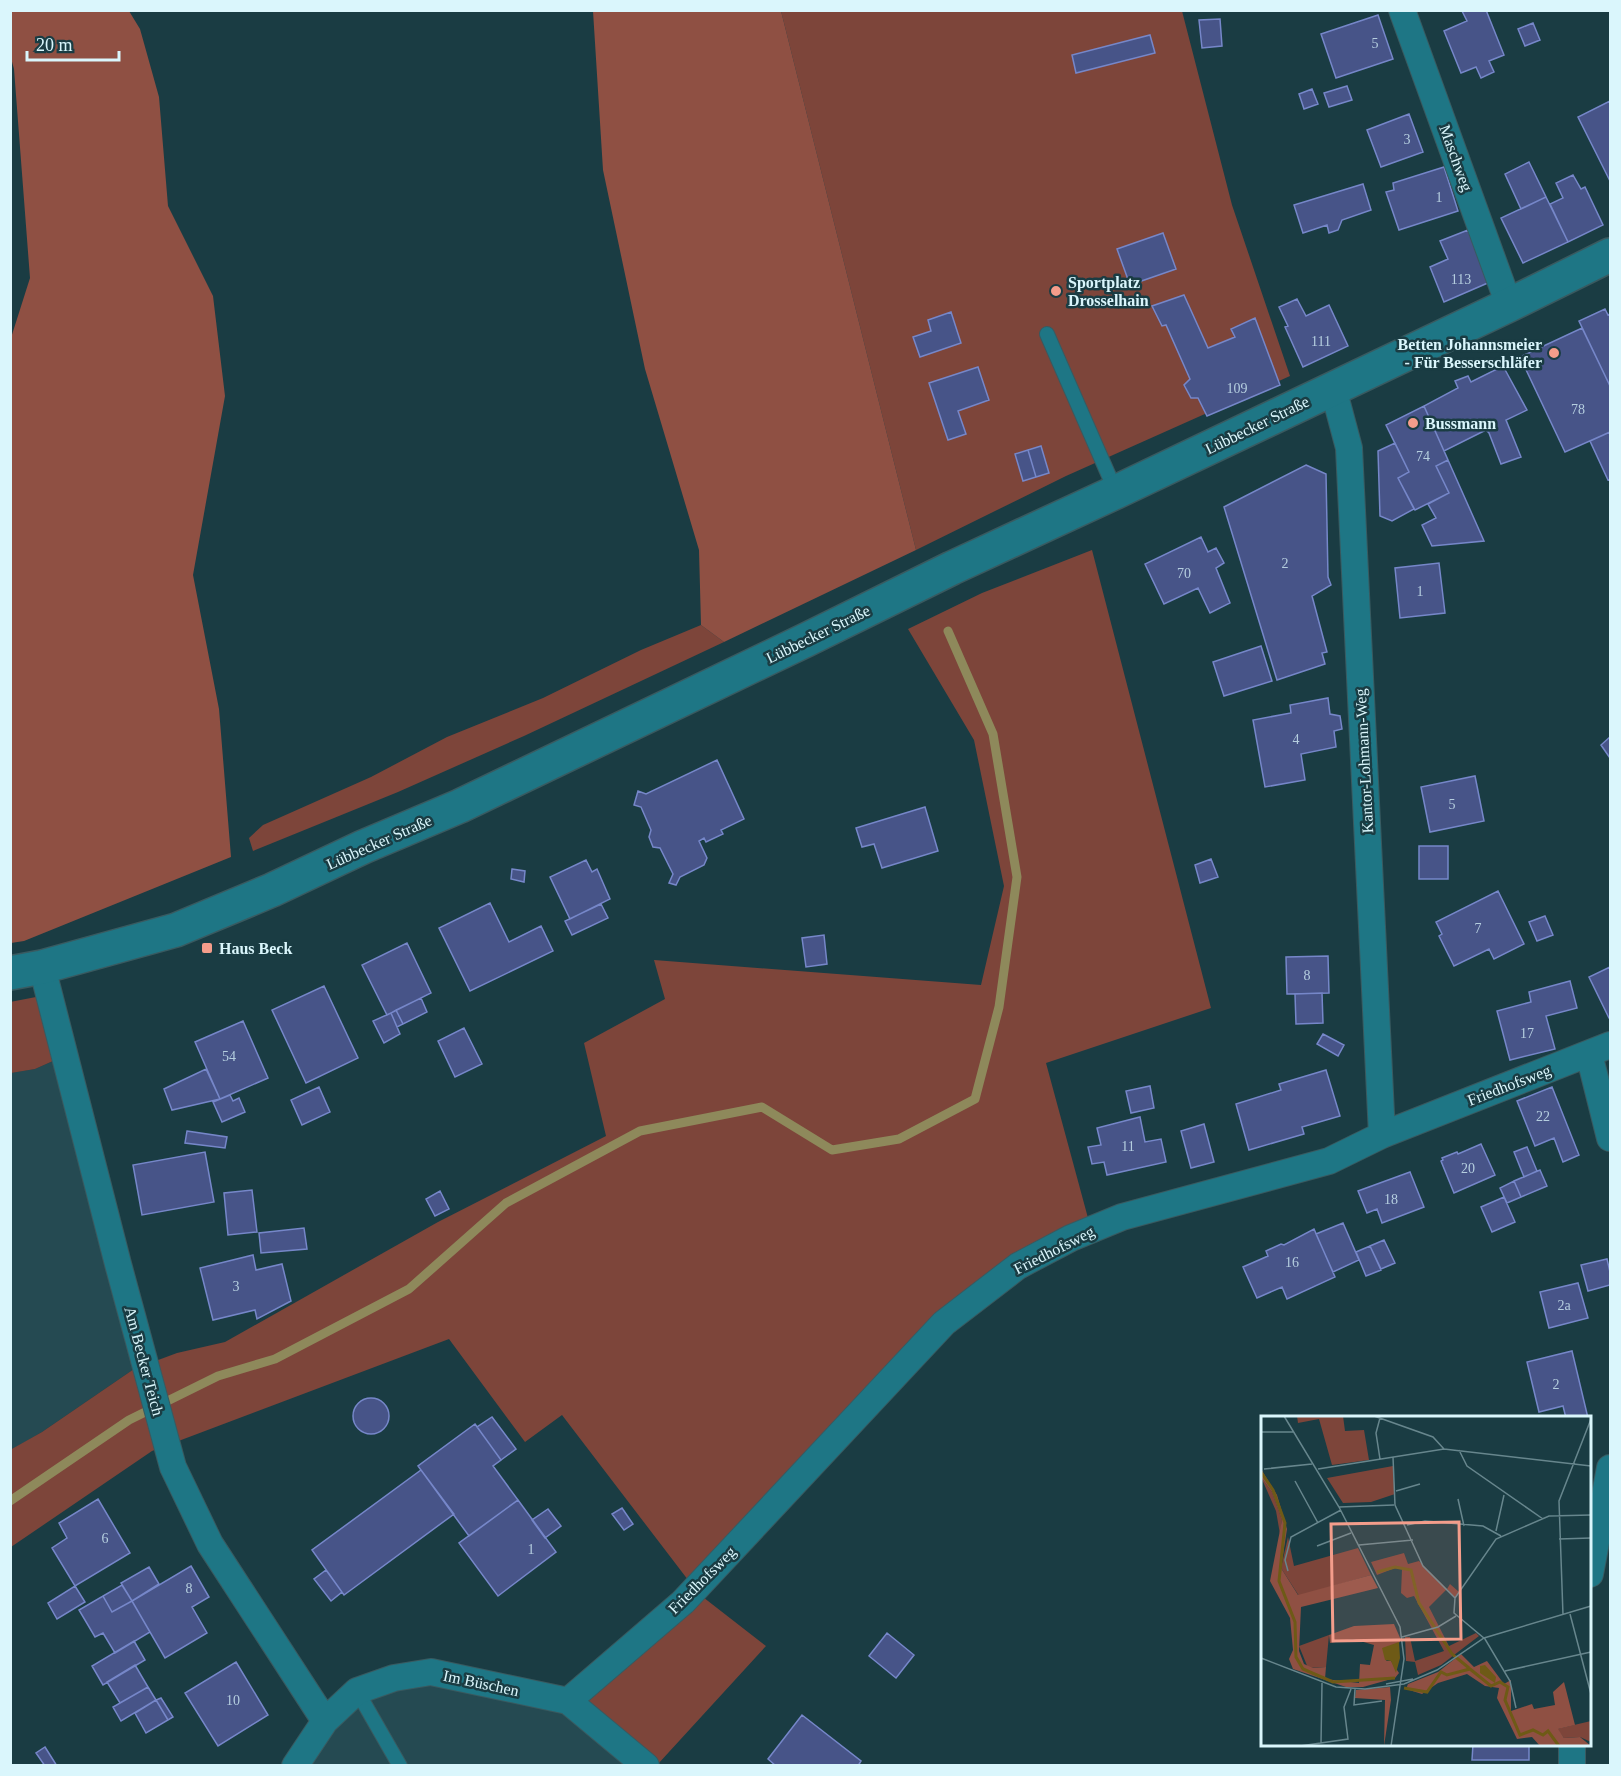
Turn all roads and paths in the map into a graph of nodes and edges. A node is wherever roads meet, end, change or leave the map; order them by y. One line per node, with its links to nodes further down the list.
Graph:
1 (1402, 10): 3 (street, Maschweg)
2 (1611, 255): 3 (main road, Lübbecker Straße)
3 (1509, 305): 5 (main road, Lübbecker Straße)
4 (1047, 334): 6 (lane)
5 (1333, 388): 6 (main road, Lübbecker Straße); 10 (street, Kantor-Lohmann-Weg)
6 (1116, 492): 7 (main road, Lübbecker Straße)
7 (42, 967): 8 (main road, Lübbecker Straße); 16 (street, Am Becker Teich)
8 (10, 973)
9 (1600, 1050): 10 (street, Friedhofsweg); 11 (street)
10 (1382, 1135): 15 (street, Friedhofsweg)
11 (1611, 1137)
12 (1611, 1468): 13 (street)
13 (1591, 1569)
14 (357, 1691): 15 (street, Im Büschen); 16 (street, Im Büschen); 19 (lane)
15 (568, 1701): 20 (street, Im Büschen)
16 (325, 1721): 18 (street, Im Büschen)
17 (1572, 1746): 21 (street)
18 (295, 1766)
19 (400, 1766)
20 (646, 1766)
21 (1572, 1766)

